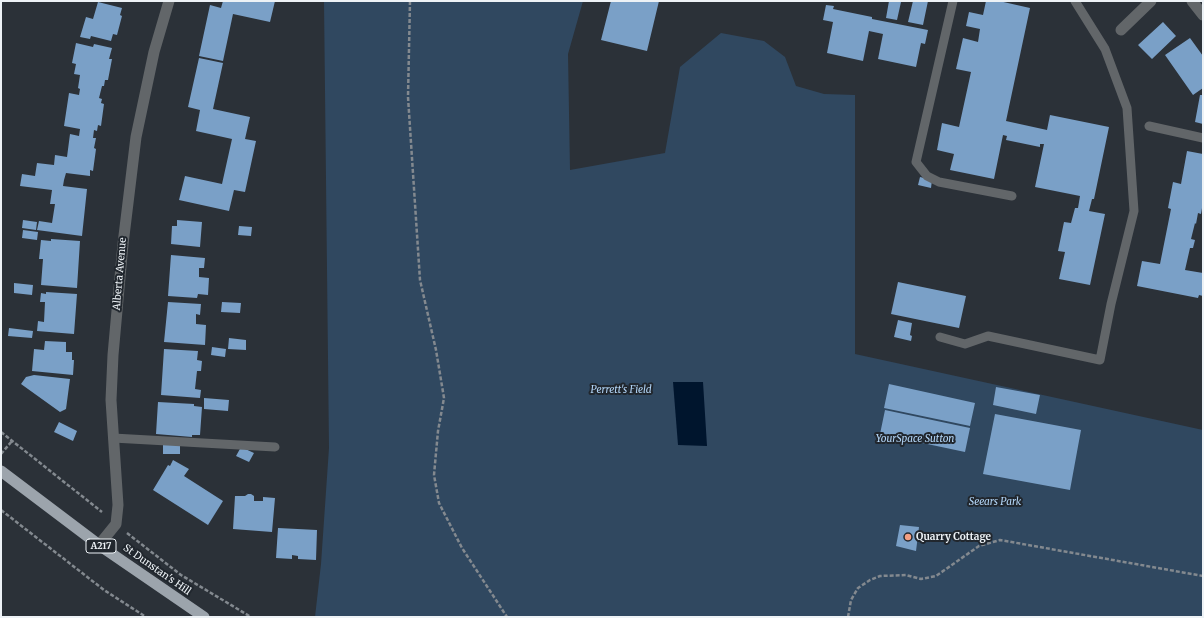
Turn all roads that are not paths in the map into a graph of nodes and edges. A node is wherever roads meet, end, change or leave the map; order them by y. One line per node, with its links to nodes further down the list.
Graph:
1 (169, 1): 12 (street, Alberta Avenue)
2 (953, 1): 10 (lane)
3 (1075, 1): 11 (lane)
4 (1151, 1): 7 (street)
5 (1192, 1): 6 (street)
6 (1203, 14)
7 (1122, 30)
8 (1149, 126): 9 (lane)
9 (1203, 138)
10 (1012, 196)
11 (940, 337)
12 (113, 438): 13 (lane); 15 (street, Alberta Avenue)
13 (275, 447)
14 (1, 471): 15 (highway, St Dunstan's Hill / A217)
15 (99, 545): 16 (highway, St Dunstan's Hill / A217)
16 (204, 617)

